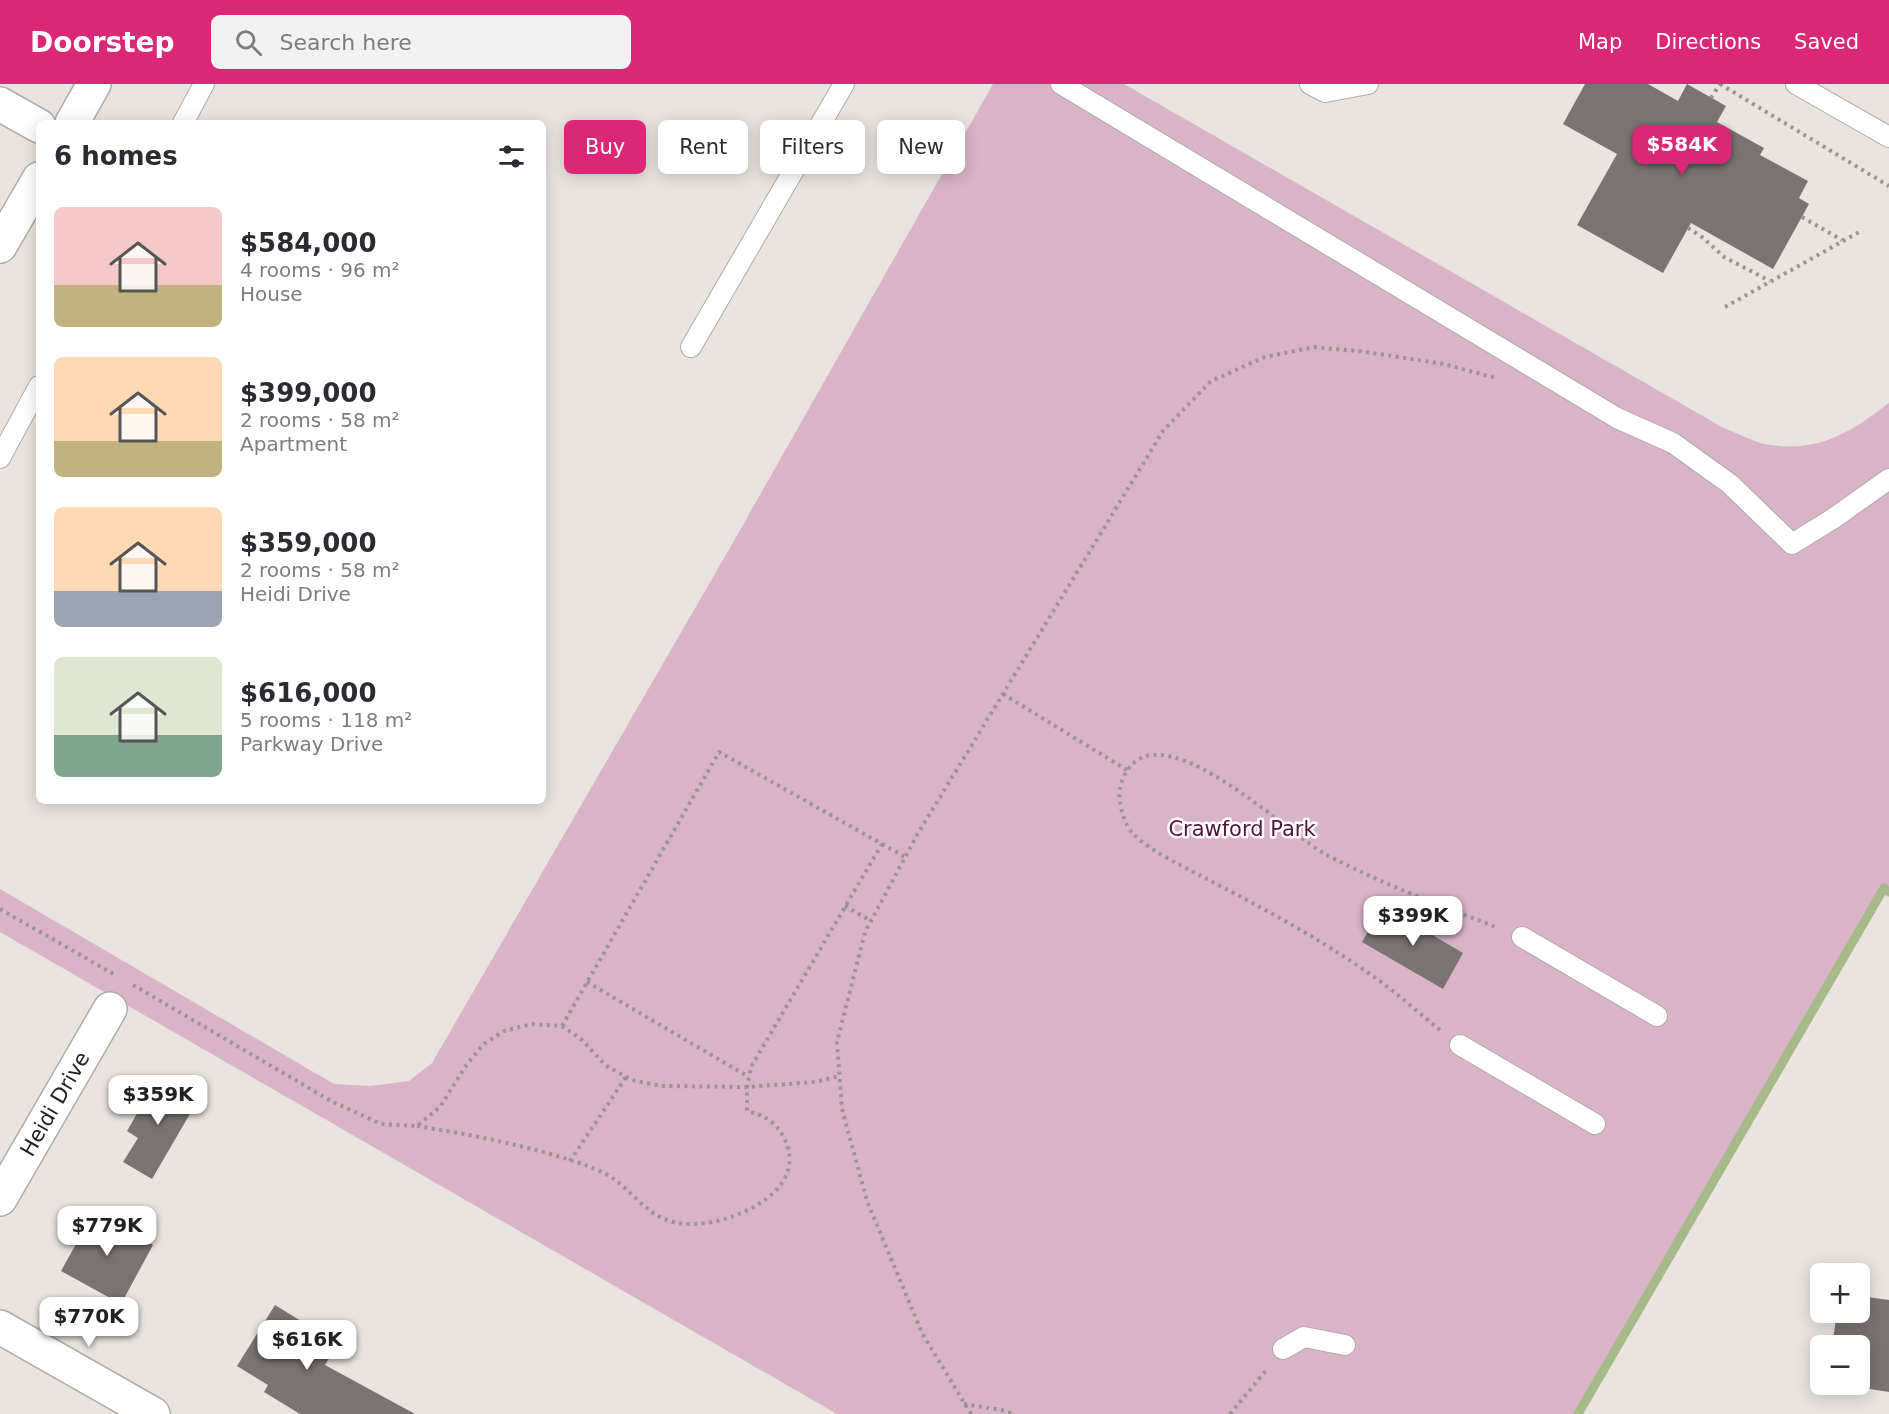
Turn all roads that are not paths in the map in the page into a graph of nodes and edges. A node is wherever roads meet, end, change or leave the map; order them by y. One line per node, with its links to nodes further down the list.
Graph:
1 (94, 84): 9 (street)
2 (204, 84): 10 (lane)
3 (844, 84): 15 (lane)
4 (1061, 84): 18 (lane)
5 (1310, 84): 6 (lane)
6 (1368, 84)
7 (1796, 84): 12 (lane)
8 (0, 104): 11 (street)
9 (74, 120)
10 (185, 120)
11 (36, 124)
12 (1889, 137)
13 (36, 184): 14 (street)
14 (0, 246)
15 (691, 346)
16 (36, 392): 17 (lane)
17 (0, 458)
18 (1889, 479)
19 (1522, 938): 21 (lane)
20 (110, 1009): 24 (street, Heidi Drive)
21 (1657, 1016)
22 (1460, 1045): 23 (lane)
23 (1594, 1124)
24 (0, 1199)
25 (0, 1327): 28 (street)
26 (1345, 1345): 27 (lane)
27 (1283, 1349)
28 (153, 1414)

